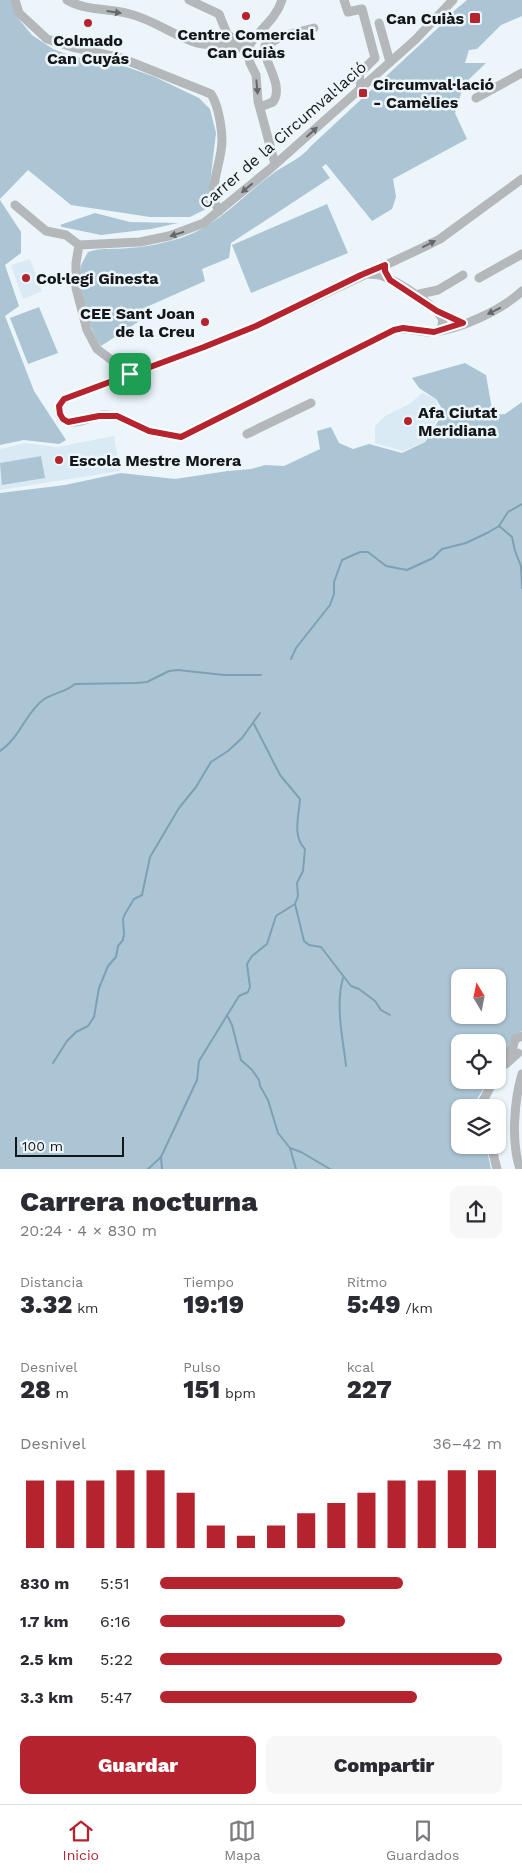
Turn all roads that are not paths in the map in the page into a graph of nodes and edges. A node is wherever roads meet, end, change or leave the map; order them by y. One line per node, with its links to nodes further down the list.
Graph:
1 (15, 0): 18 (street)
2 (67, 0): 9 (street, one-way to 9)
3 (189, 0): 9 (street)
4 (282, 0): 9 (street)
5 (344, 0): 12 (street)
6 (452, 0): 10 (street, Carrer de la Circumval·lació)
7 (379, 23): 10 (street)
8 (314, 28): 14 (street)
9 (247, 49): 14 (street, one-way to 14)
10 (390, 62): 12 (street, Carrer de la Circumval·lació)
11 (522, 72): 13 (street)
12 (361, 88): 15 (street, Carrer de la Circumval·lació, one-way to 12)
13 (476, 98)
14 (260, 107): 15 (street)
15 (275, 164): 18 (street, Carrer de la Circumval·lació, one-way to 18)
16 (522, 179): 21 (street, one-way to 16)
17 (15, 205): 19 (street)
18 (220, 211): 19 (street, Carrer de la Circumval·lació, one-way to 19)
19 (79, 245): 31 (street)
20 (522, 254): 24 (street)
21 (385, 265): 22 (street); 25 (street)
22 (361, 275): 25 (street); 31 (street)
23 (463, 275): 27 (street)
24 (478, 278)
25 (390, 280): 27 (street)
26 (522, 292): 29 (street, one-way to 29)
27 (416, 295): 28 (street)
28 (437, 311): 29 (street); 30 (street)
29 (463, 323): 30 (street)
30 (441, 330): 31 (street)
31 (130, 374)
32 (311, 403): 33 (street)
33 (247, 434)
34 (522, 1036): 35 (street)
35 (518, 1051): 36 (street)
36 (506, 1064)
37 (522, 1074): 40 (street)
38 (493, 1154): 39 (street)
39 (497, 1169)
40 (520, 1169)

